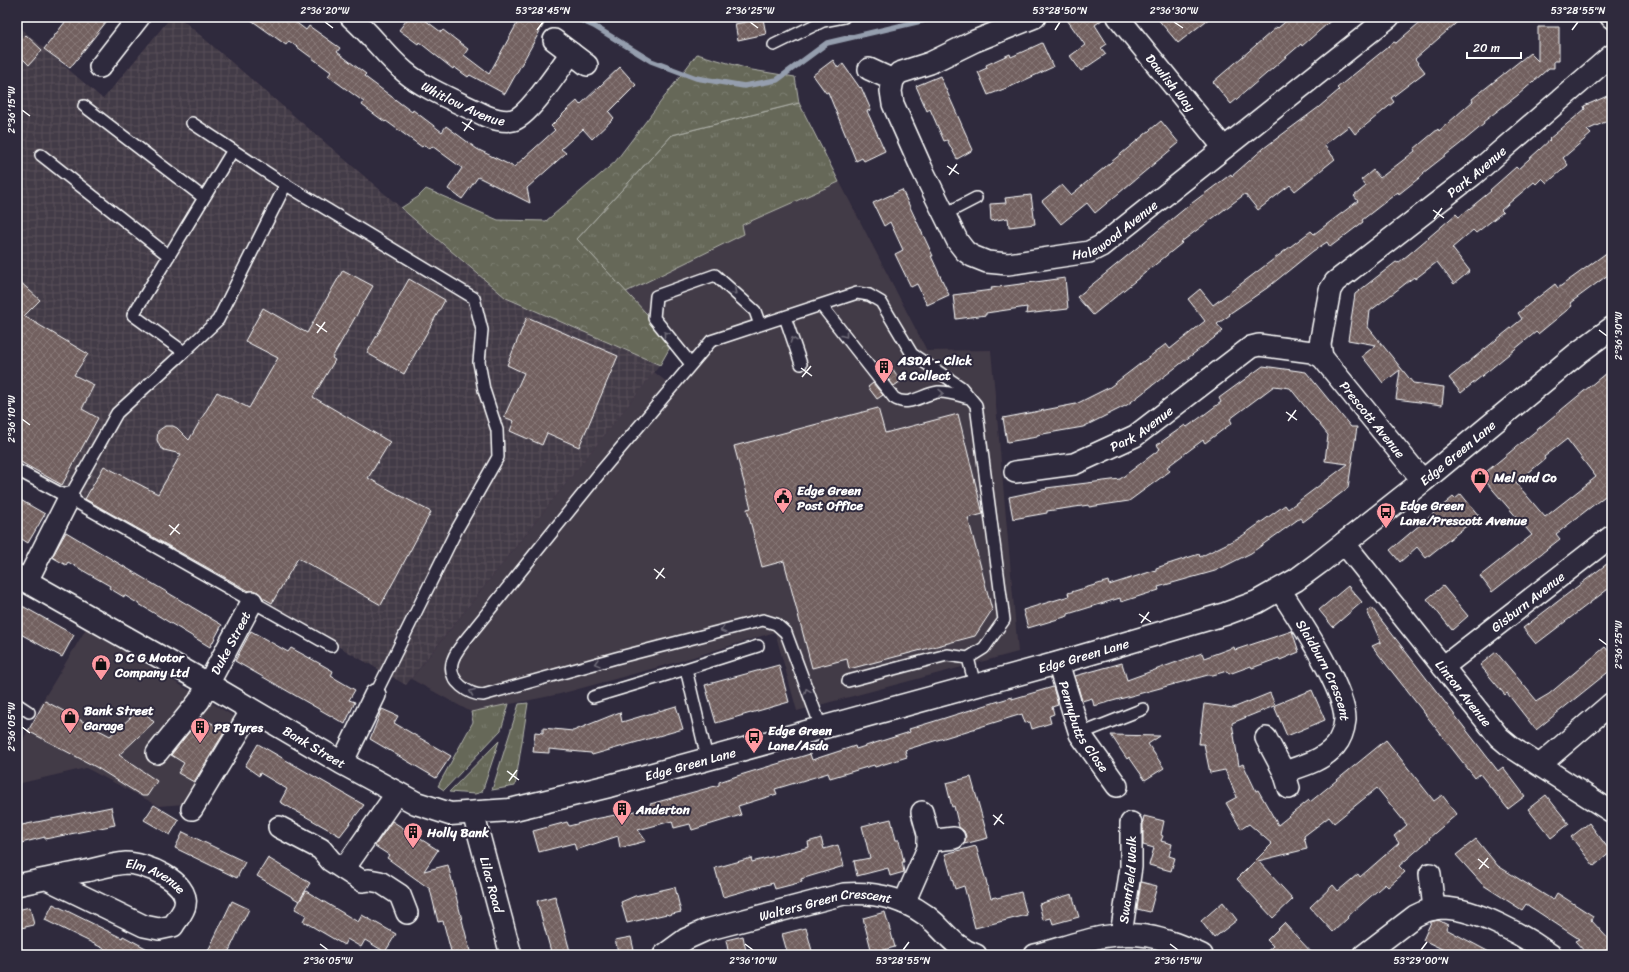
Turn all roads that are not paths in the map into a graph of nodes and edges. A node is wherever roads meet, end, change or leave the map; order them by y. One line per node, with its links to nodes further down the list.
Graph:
1 (139, 17): 11 (street)
2 (351, 17): 8 (street, Whitlow Avenue)
3 (844, 17): 7 (lane)
4 (1035, 17): 13 (street)
5 (1118, 17): 16 (street, Dawlish Way)
6 (1389, 17): 16 (street, Halewood Avenue)
7 (823, 19): 9 (lane)
8 (554, 40)
9 (774, 45)
10 (1612, 55): 29 (street, Park Avenue)
11 (100, 67)
12 (869, 69): 13 (street)
13 (893, 80): 22 (street, Halewood Avenue)
14 (84, 106): 20 (lane)
15 (192, 123): 17 (lane)
16 (1224, 148): 22 (street, Halewood Avenue)
17 (233, 150): 19 (lane); 20 (lane)
18 (41, 155): 23 (lane)
19 (286, 184): 28 (lane); 51 (lane)
20 (204, 198): 23 (lane)
21 (976, 198): 22 (lane)
22 (945, 214)
23 (169, 256): 28 (lane)
24 (821, 305): 25 (lane); 32 (lane); 32 (lane, one-way to 32)
25 (785, 317): 26 (lane); 31 (lane, one-way to 25)
26 (760, 325): 30 (lane); 30 (lane, one-way to 26)
27 (1612, 328): 35 (street, Edge Green Lane)
28 (184, 352): 36 (lane)
29 (1322, 357): 34 (street, Park Avenue); 35 (street, Prescott Avenue)
30 (691, 364): 58 (lane, one-way to 30)
31 (801, 364)
32 (970, 398): 44 (lane)
33 (17, 470): 36 (lane)
34 (1015, 472)
35 (1422, 481): 38 (street, Edge Green Lane)
36 (69, 498): 39 (street); 41 (lane)
37 (1612, 536): 46 (street, Gisburn Avenue)
38 (1344, 543): 40 (street, Edge Green Lane); 46 (street, Linton Avenue)
39 (22, 579): 49 (street, Bank Street)
40 (1280, 590): 45 (street, Edge Green Lane); 60 (street, Slaidburn Crescent)
41 (252, 602): 42 (lane); 49 (street, Duke Street)
42 (331, 646)
43 (758, 646): 47 (lane)
44 (968, 658): 48 (lane); 50 (lane)
45 (1058, 663): 50 (street, Edge Green Lane); 59 (street, Pennybutts Close)
46 (1443, 667): 64 (street, Linton Avenue)
47 (686, 670): 52 (lane); 62 (lane)
48 (848, 681)
49 (208, 684): 56 (street, Bank Street); 61 (street, Duke Street)
50 (976, 685): 58 (street, Edge Green Lane)
51 (374, 695): 63 (street)
52 (593, 696)
53 (1612, 703): 64 (street)
54 (17, 704): 57 (lane)
55 (1143, 709): 59 (lane)
56 (252, 710): 63 (street, Bank Street); 67 (street)
57 (29, 712)
58 (821, 727): 62 (street, Edge Green Lane)
59 (1080, 734): 65 (street, Pennybutts Close)
60 (1266, 738)
61 (157, 753)
62 (707, 758): 70 (street, Edge Green Lane)
63 (342, 763): 66 (street, Bank Street)
64 (1541, 764): 69 (street, Linton Avenue)
65 (1117, 786)
66 (397, 793): 70 (street, Bank Street); 75 (street)
67 (192, 809)
68 (922, 812): 74 (street)
69 (1612, 812)
70 (473, 813): 84 (street, Lilac Road)
71 (1131, 823): 82 (street, Swanfield Walk)
72 (279, 827): 75 (street)
73 (954, 838): 74 (street)
74 (928, 840): 79 (street)
75 (344, 869): 81 (street)
76 (1430, 874): 80 (street)
77 (47, 879): 77 (street, Elm Avenue); 78 (street, Elm Avenue)
78 (17, 885)
79 (904, 903): 85 (street, Walters Green Crescent); 86 (street, Walters Green Crescent)
80 (1434, 909): 88 (street); 89 (street)
81 (407, 913)
82 (1121, 935): 83 (street); 87 (street)
83 (1042, 954)
84 (510, 955)
85 (664, 955)
86 (976, 955)
87 (1202, 955)
88 (1364, 955)
89 (1551, 955)

